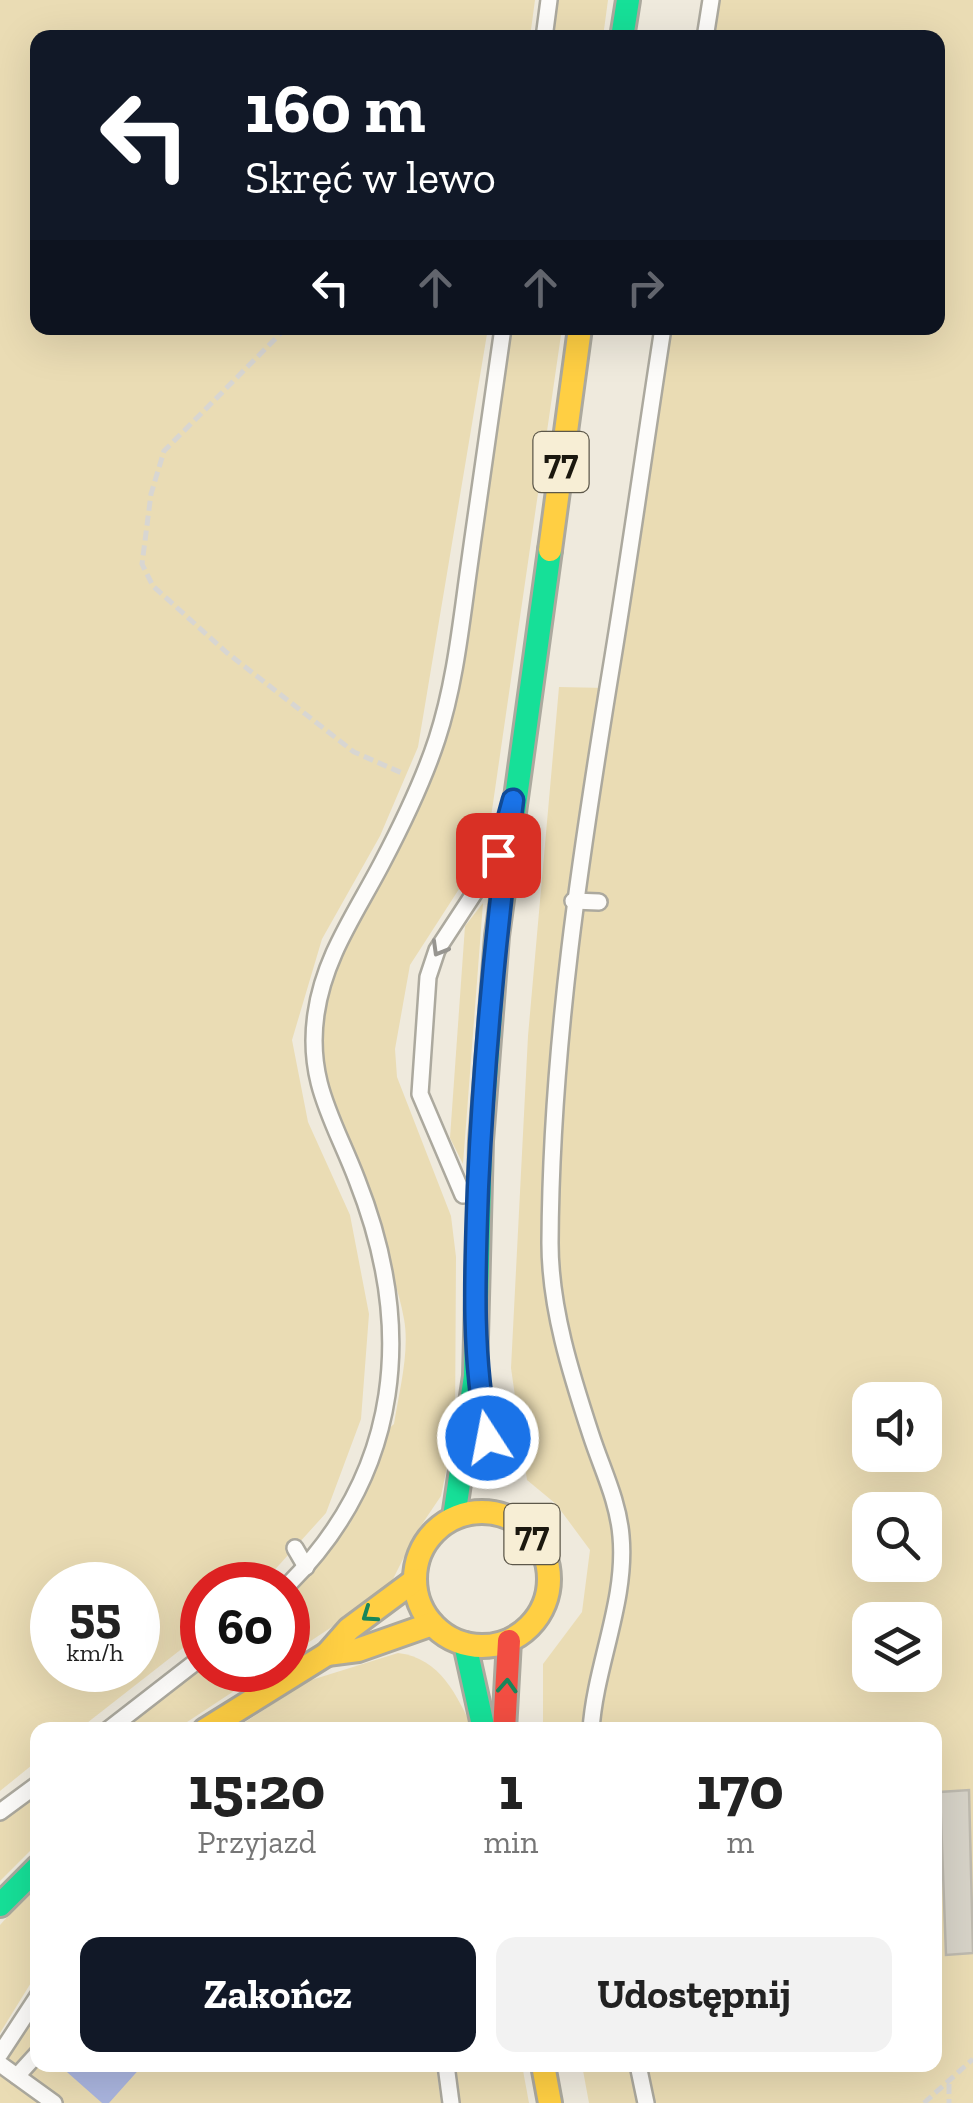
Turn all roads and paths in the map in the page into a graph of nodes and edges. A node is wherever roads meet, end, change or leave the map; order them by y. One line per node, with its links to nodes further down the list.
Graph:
1 (549, 0): 4 (lane)
2 (628, 0): 5 (main road)
3 (711, 0): 6 (lane)
4 (545, 30)
5 (623, 30)
6 (706, 30)
7 (279, 335): 11 (path)
8 (502, 335): 23 (lane)
9 (579, 335): 12 (main road, 77)
10 (662, 335): 13 (lane)
11 (378, 762)
12 (513, 800): 15 (main road, 77); 15 (lane, one-way to 15)
13 (573, 901): 14 (lane); 34 (lane)
14 (599, 902)
15 (476, 1272): 16 (main road, 77)
16 (476, 1376): 17 (main road, 77); 20 (main road, 77)
17 (488, 1438)
18 (497, 1490): 19 (main road, 77)
19 (503, 1514): 20 (main road, 77); 26 (main road, 77)
20 (454, 1517): 24 (main road, 77)
21 (294, 1548): 22 (lane)
22 (303, 1562)
23 (310, 1562)
24 (415, 1580): 25 (main road); 28 (main road, one-way to 28)
25 (432, 1624): 27 (main road); 28 (main road)
26 (509, 1641): 27 (main road); 33 (main road, one-way to 26)
27 (465, 1644): 32 (main road)
28 (327, 1654): 31 (main road)
29 (180, 1675): 30 (lane)
30 (118, 1722)
31 (218, 1722)
32 (482, 1722)
33 (504, 1722)
34 (593, 1722)
35 (30, 1790): 36 (lane)
36 (0, 1812)
37 (30, 1875): 38 (main road)
38 (0, 1905)
39 (30, 2008): 40 (lane)
40 (0, 2054)
41 (973, 2059): 48 (path)
42 (30, 2062): 47 (lane)
43 (0, 2064): 47 (lane)
44 (447, 2072): 50 (lane)
45 (544, 2072): 51 (main road)
46 (639, 2072): 52 (lane)
47 (18, 2076): 49 (lane)
48 (948, 2084): 53 (path); 54 (path)
49 (54, 2103)
50 (451, 2103)
51 (550, 2103)
52 (646, 2103)
53 (924, 2103)
54 (949, 2103)

